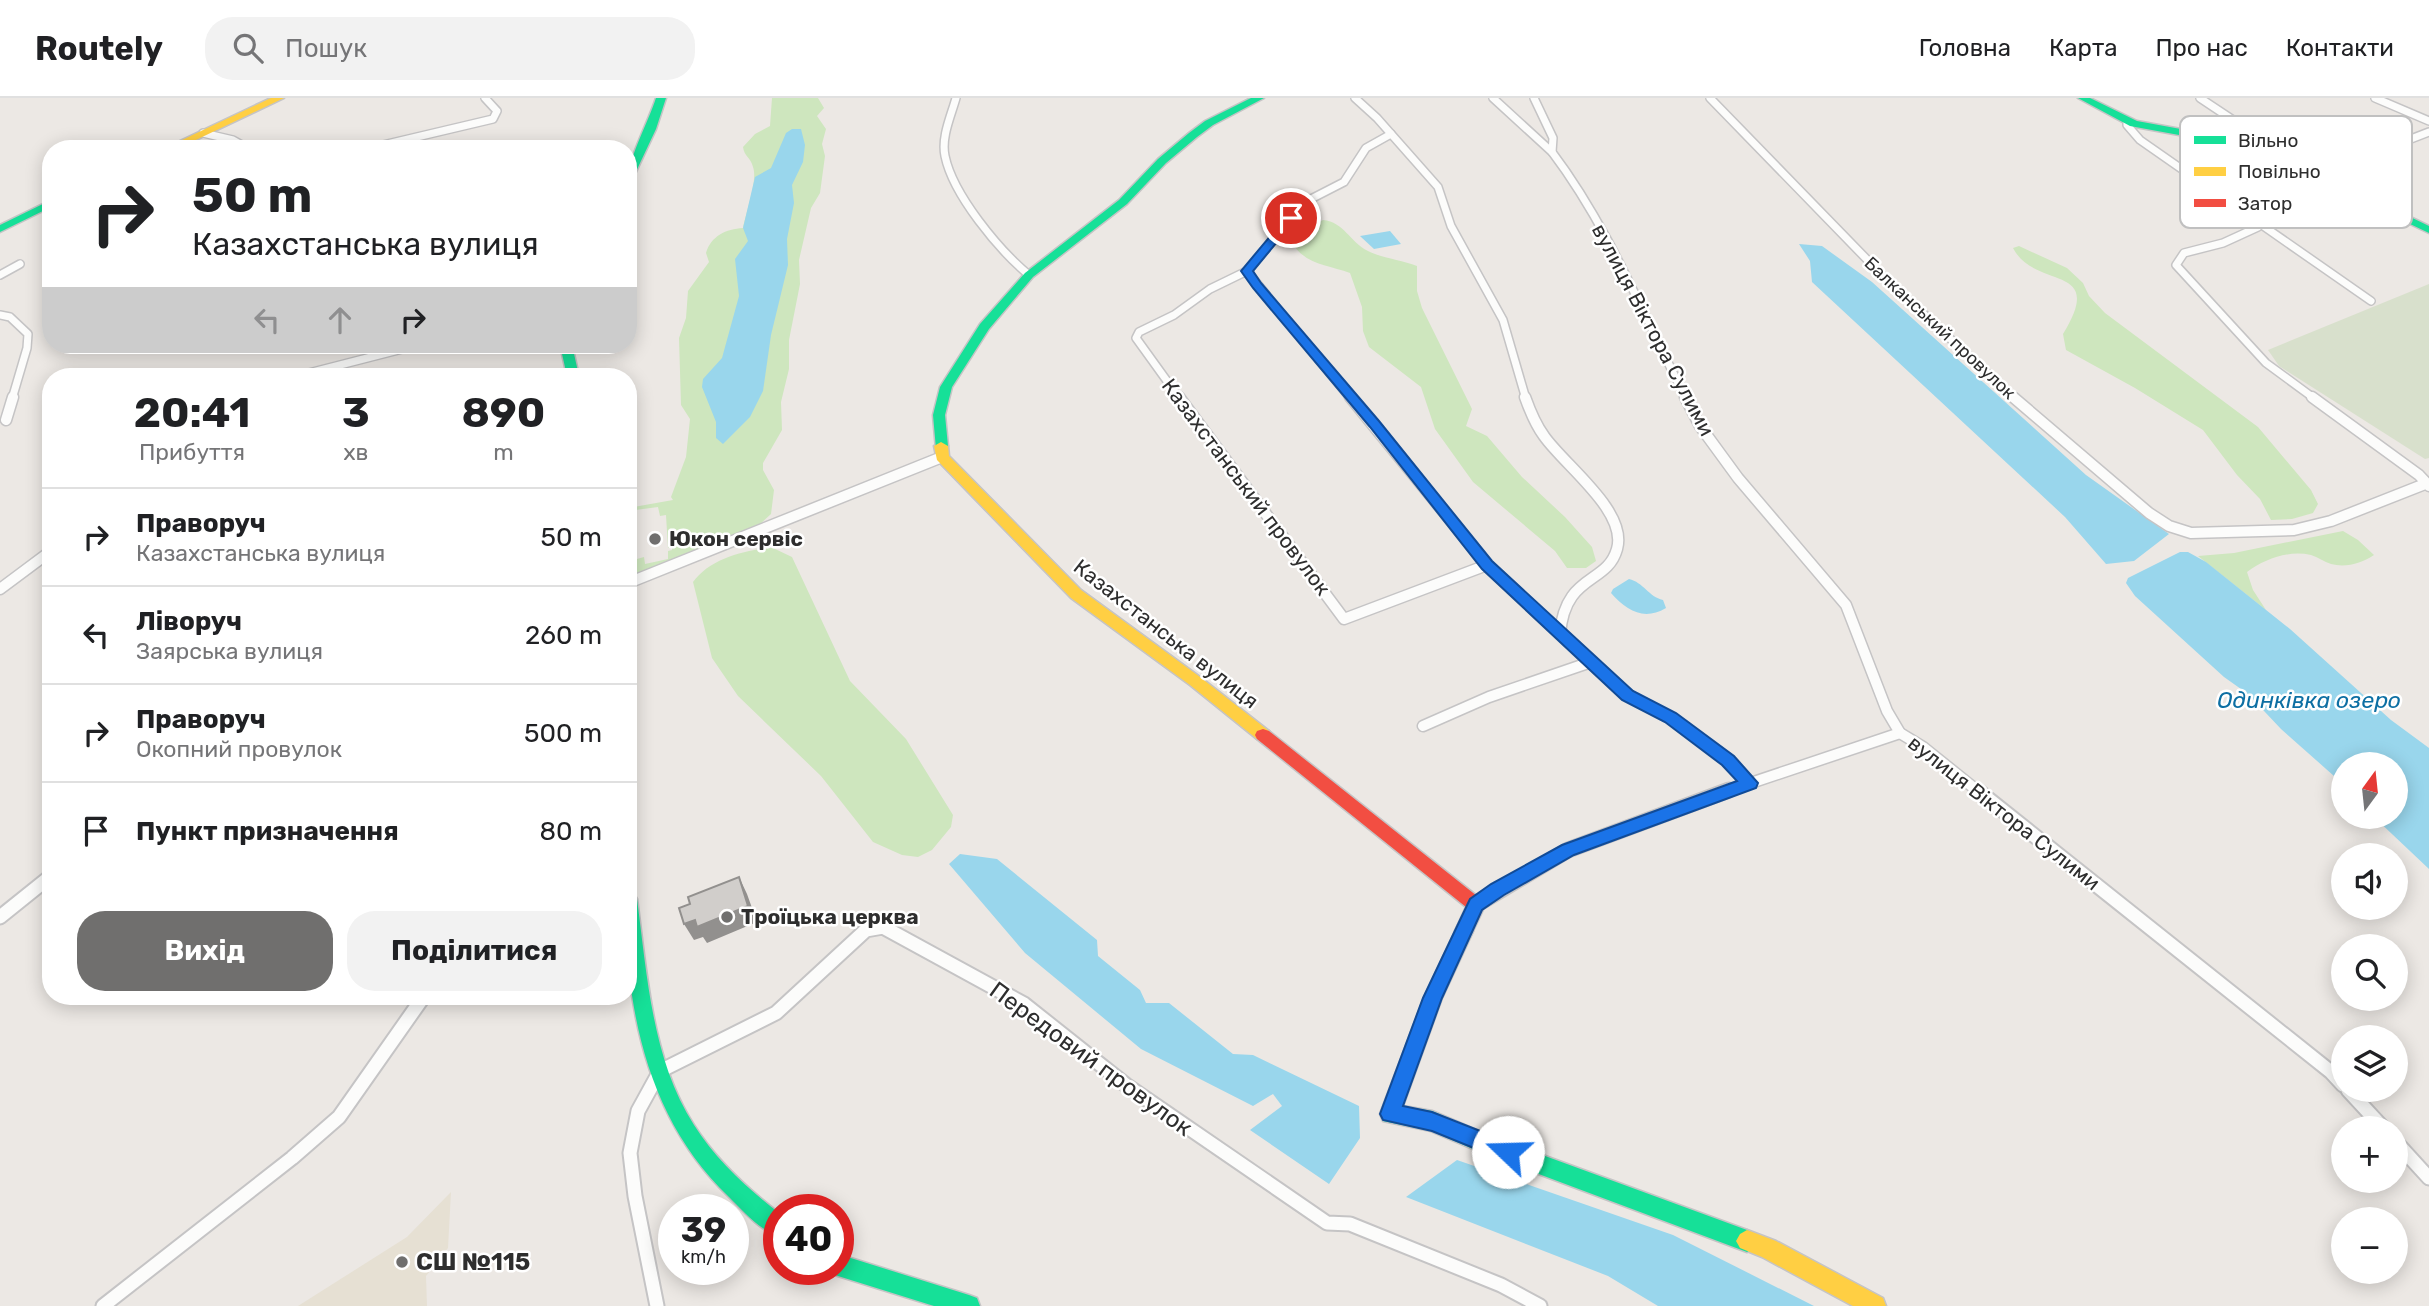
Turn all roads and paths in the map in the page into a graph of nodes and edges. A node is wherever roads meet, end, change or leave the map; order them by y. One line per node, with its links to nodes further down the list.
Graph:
1 (279, 98): 18 (street)
2 (485, 98): 23 (street)
3 (661, 98): 25 (street)
4 (956, 98): 36 (street)
5 (1259, 98): 36 (street)
6 (1355, 98): 19 (street)
7 (1493, 98): 24 (street, вулиця Віктора Сулими)
8 (1534, 98): 24 (street, вулиця Віктора Сулими)
9 (1710, 98): 44 (street, Балканський провулок)
10 (2083, 98): 14 (street)
11 (2200, 98): 13 (street)
12 (2375, 98): 15 (street)
13 (2227, 116)
14 (2127, 121): 16 (street); 26 (street)
15 (2429, 121)
16 (2180, 131)
17 (2429, 132): 20 (street)
18 (203, 133): 21 (street); 22 (street)
19 (1391, 134): 34 (street); 49 (street)
20 (2412, 139)
21 (187, 140)
22 (233, 140)
23 (404, 140)
24 (1552, 152): 52 (street, вулиця Віктора Сулими)
25 (637, 159)
26 (2180, 168)
27 (42, 208): 31 (street)
28 (2412, 222): 32 (street)
29 (2256, 228): 44 (street)
30 (2266, 228): 37 (street)
31 (0, 229)
32 (2429, 230)
33 (20, 264): 35 (street)
34 (1247, 271): 46 (street); 46 (street, Казахстанський провулок)
35 (0, 275)
36 (1028, 275): 42 (street)
37 (2371, 302)
38 (0, 315): 41 (street)
39 (383, 354): 40 (street)
40 (328, 368)
41 (6, 420)
42 (942, 457): 47 (street); 55 (street, Казахстанська вулиця)
43 (2428, 466): 44 (street)
44 (2425, 482)
45 (42, 558): 48 (street)
46 (1487, 565): 49 (street)
47 (637, 579)
48 (0, 589)
49 (1560, 634): 50 (street)
50 (1591, 662): 51 (street); 53 (street)
51 (1423, 726)
52 (1900, 733): 53 (street); 60 (street, вулиця Віктора Сулими)
53 (1750, 783): 55 (street)
54 (42, 883): 56 (street)
55 (1476, 905): 71 (street)
56 (0, 917)
57 (637, 947): 59 (street)
58 (418, 1005): 67 (street)
59 (660, 1070): 65 (street); 68 (street); 70 (street, Передовий провулок)
60 (2331, 1072)
61 (2359, 1102): 62 (street)
62 (2372, 1116)
63 (2408, 1155): 64 (street)
64 (2429, 1178)
65 (763, 1215)
66 (854, 1270): 69 (street)
67 (103, 1306)
68 (657, 1306)
69 (969, 1306)
70 (1540, 1306)
71 (1875, 1306)

